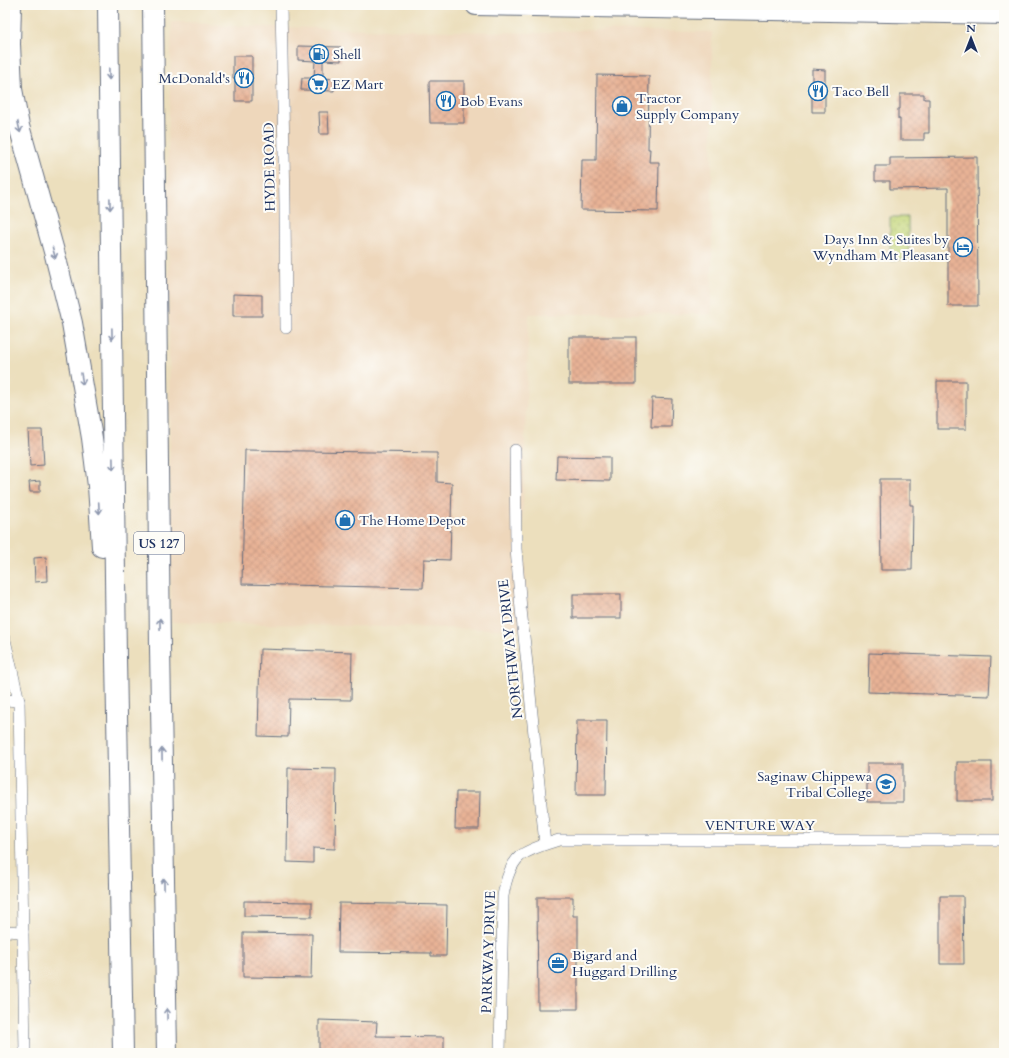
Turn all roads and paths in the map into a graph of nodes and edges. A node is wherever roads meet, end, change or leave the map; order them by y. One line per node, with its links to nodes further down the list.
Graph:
1 (12, 5): 10 (highway, one-way to 10)
2 (108, 5): 10 (highway, US 127, one-way to 10)
3 (153, 5): 20 (highway, US 127, one-way to 3)
4 (281, 5): 7 (street, HYDE ROAD)
5 (476, 5): 6 (highway)
6 (1004, 14)
7 (286, 328)
8 (515, 450): 14 (street, NORTHWAY DRIVE)
9 (5, 640): 12 (street)
10 (116, 658): 19 (highway, US 127)
11 (5, 700): 12 (street)
12 (19, 700): 17 (street)
13 (1004, 840): 14 (street, VENTURE WAY)
14 (545, 844): 15 (street, VENTURE WAY)
15 (520, 857): 21 (street, PARKWAY DRIVE)
16 (5, 931): 17 (street)
17 (23, 932): 18 (street)
18 (25, 1053)
19 (123, 1053)
20 (167, 1053)
21 (500, 1053)

